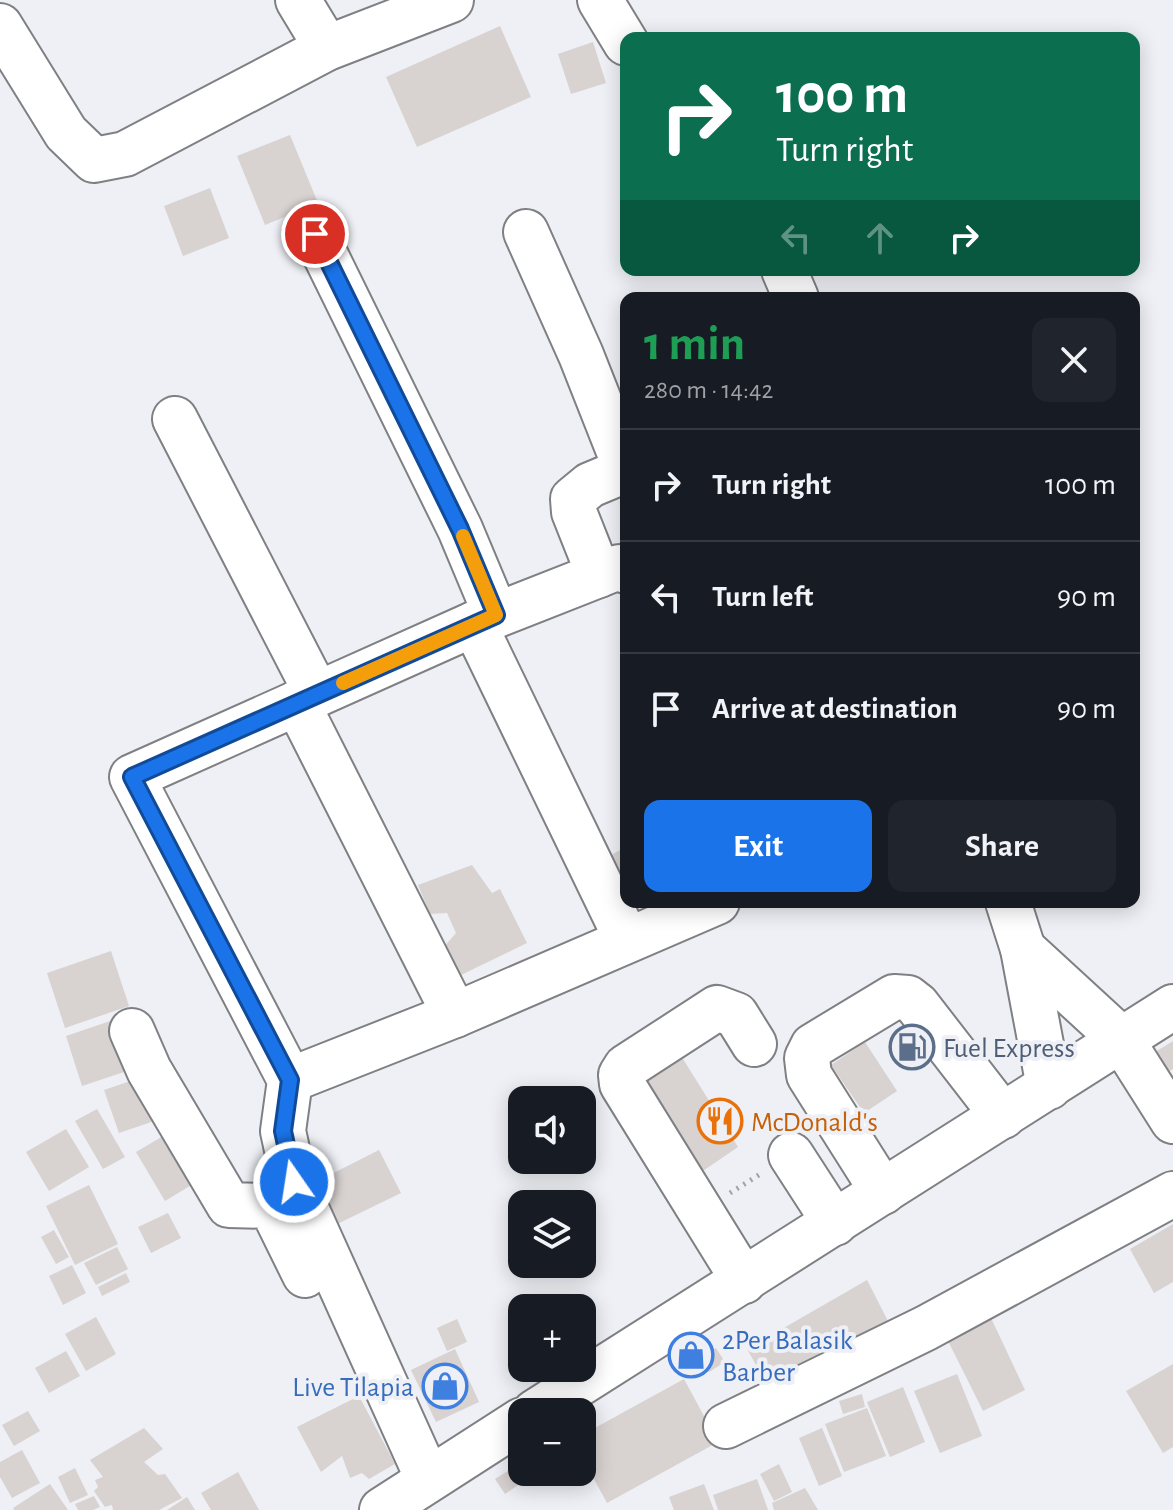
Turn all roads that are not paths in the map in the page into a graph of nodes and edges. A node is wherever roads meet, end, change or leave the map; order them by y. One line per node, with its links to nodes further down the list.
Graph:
1 (298, 0): 6 (street)
2 (451, 0): 6 (street)
3 (600, 0): 5 (street)
4 (0, 26): 6 (street)
5 (620, 33)
6 (327, 48)
7 (526, 232): 10 (street)
8 (315, 234): 13 (street)
9 (175, 419): 14 (street)
10 (620, 455)
11 (620, 472): 12 (street)
12 (613, 573): 13 (street)
13 (485, 619): 14 (street); 17 (street)
14 (307, 699): 20 (street); 24 (street)
15 (703, 908): 17 (street)
16 (1010, 908): 18 (street)
17 (627, 940): 20 (street)
18 (1023, 949): 22 (street); 25 (street)
19 (1173, 1007): 22 (street)
20 (455, 1015): 24 (street)
21 (132, 1031): 35 (street)
22 (1121, 1039): 25 (street); 27 (street)
23 (754, 1044): 31 (street)
24 (290, 1080): 35 (street)
25 (1049, 1087): 26 (street)
26 (1003, 1116): 30 (street); 30 (street)
27 (1173, 1121)
28 (805, 1147): 30 (street)
29 (1173, 1194): 33 (street)
30 (861, 1206): 31 (street)
31 (744, 1281): 32 (street)
32 (557, 1398)
33 (726, 1426)
34 (508, 1430): 35 (street)
35 (414, 1496)

